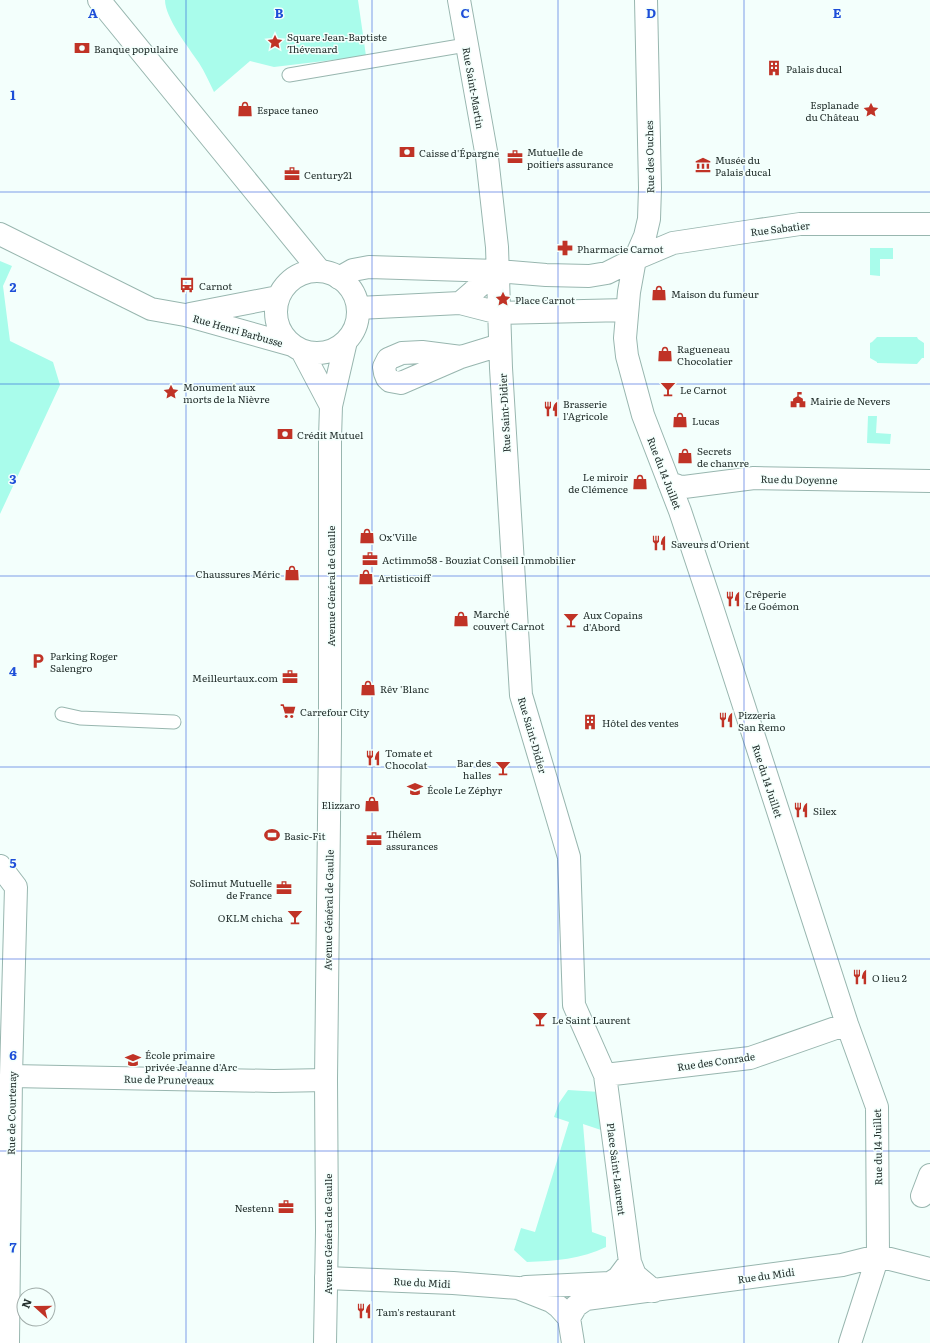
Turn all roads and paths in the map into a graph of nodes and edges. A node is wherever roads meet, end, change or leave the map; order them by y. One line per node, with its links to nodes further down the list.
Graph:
1 (99, 0): 12 (street)
2 (459, 0): 4 (street, Rue Saint-Martin)
3 (646, 0): 9 (street, Rue des Ouches)
4 (466, 45): 5 (lane); 11 (street, Rue Saint-Martin)
5 (289, 75)
6 (930, 224): 9 (street, Rue Sabatier)
7 (0, 234): 10 (street, Rue Henri Barbusse)
8 (0, 246): 10 (lane)
9 (635, 259): 11 (street); 16 (street, Rue des Ouches)
10 (73, 269): 18 (street, Rue Henri Barbusse)
11 (497, 271): 12 (street); 14 (street); 17 (street)
12 (330, 274): 13 (street); 15 (street)
13 (278, 297): 18 (street, Rue Henri Barbusse); 21 (street)
14 (460, 303): 15 (street); 17 (street)
15 (358, 308): 19 (street)
16 (627, 310): 17 (street); 25 (street, Rue du 14 Juillet)
17 (499, 313): 20 (street, Rue Saint-Didier)
18 (185, 315): 21 (street, Rue Henri Barbusse)
19 (346, 341): 21 (street); 23 (street, Avenue Général de Gaulle)
20 (500, 345): 22 (street); 30 (street, Rue Saint-Didier)
21 (297, 348): 23 (street, Avenue Général de Gaulle)
22 (461, 357)
23 (330, 406): 32 (street, Avenue Général de Gaulle)
24 (930, 481): 25 (street, Rue du Doyenne)
25 (669, 483): 29 (street, Rue du 14 Juillet)
26 (62, 714): 27 (lane)
27 (174, 722)
28 (0, 866): 31 (street, Rue de Courtenay)
29 (847, 1024): 30 (street, Rue des Conrade); 35 (street, Rue du 14 Juillet)
30 (605, 1075): 36 (street, Place Saint-Laurent)
31 (11, 1076): 32 (street, Rue de Pruneveaux); 42 (street, Rue de Courtenay)
32 (326, 1080): 38 (street, Avenue Général de Gaulle)
33 (930, 1175): 34 (street)
34 (922, 1196)
35 (878, 1256): 37 (street); 40 (street, Rue du Midi); 45 (street, Rue du 14 Juillet)
36 (630, 1262): 39 (street, Rue du Midi); 40 (street)
37 (930, 1269)
38 (326, 1278): 39 (street, Rue du Midi); 43 (street, Avenue Général de Gaulle)
39 (518, 1288): 41 (street, Rue du Midi)
40 (654, 1291): 41 (street, Rue du Midi)
41 (569, 1318): 44 (street)
42 (8, 1343)
43 (325, 1343)
44 (573, 1343)
45 (850, 1343)

